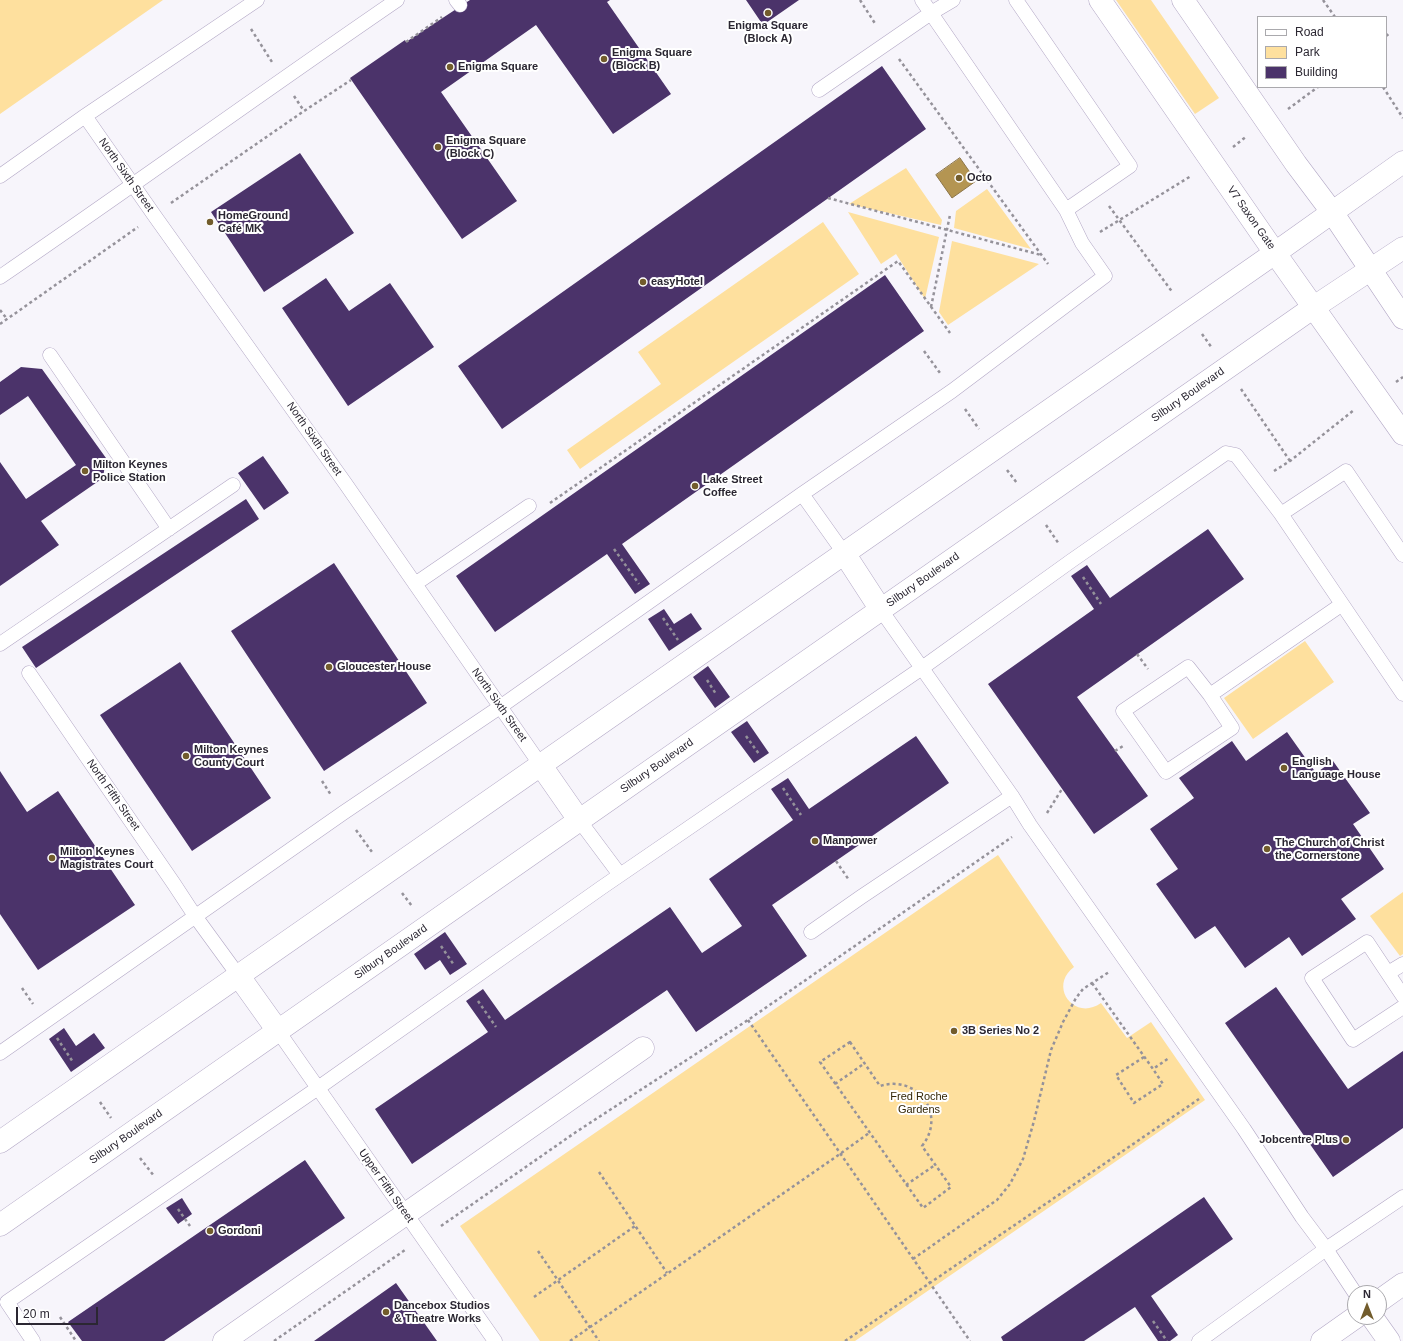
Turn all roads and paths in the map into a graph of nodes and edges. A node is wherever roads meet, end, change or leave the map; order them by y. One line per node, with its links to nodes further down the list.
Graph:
1 (257, 0): 22 (lane)
2 (398, 0): 29 (lane)
3 (860, 0): 16 (path)
4 (922, 0): 11 (lane)
5 (953, 0): 11 (lane)
6 (1016, 0): 31 (lane)
7 (1100, 0): 39 (street, V7 Saxon Gate)
8 (1183, 0): 32 (street)
9 (1323, 0): 12 (path)
10 (458, 2): 15 (path)
11 (931, 13): 16 (lane); 31 (lane)
12 (1334, 16)
13 (1390, 33): 14 (path)
14 (1387, 35)
15 (406, 42)
16 (888, 43): 20 (lane); 40 (path)
17 (351, 80): 33 (path)
18 (1317, 88): 21 (path)
19 (1384, 88): 23 (path)
20 (819, 90)
21 (1288, 109)
22 (85, 116): 28 (lane); 29 (lane, North Sixth Street)
23 (1403, 118)
24 (1248, 136): 25 (path)
25 (1233, 147)
26 (1403, 162): 32 (street)
27 (1194, 174): 35 (path)
28 (0, 176)
29 (133, 186): 33 (lane, North Sixth Street); 43 (lane)
30 (828, 198): 36 (path)
31 (1066, 210): 37 (lane)
32 (1332, 212): 39 (street); 42 (street)
33 (154, 215): 49 (path); 70 (lane, North Sixth Street)
34 (950, 215): 36 (path)
35 (1119, 221): 37 (path); 44 (path)
36 (946, 230): 40 (path); 46 (path)
37 (1082, 243): 57 (lane)
38 (1403, 248): 42 (street)
39 (1275, 253): 45 (street, V7 Saxon Gate); 60 (street)
40 (1042, 255): 41 (path)
41 (1048, 264)
42 (1370, 270): 45 (street, Silbury Boulevard); 48 (street)
43 (0, 277)
44 (1176, 296)
45 (1314, 307): 59 (street, V7 Saxon Gate); 63 (street, Silbury Boulevard)
46 (931, 308): 51 (path); 64 (path)
47 (0, 310): 49 (path)
48 (1403, 318)
49 (8, 319): 50 (path)
50 (0, 324)
51 (950, 333)
52 (1202, 333): 53 (path)
53 (1213, 350)
54 (924, 351): 57 (path)
55 (50, 355): 66 (lane)
56 (1240, 387): 58 (path)
57 (952, 391): 60 (path); 62 (lane)
58 (1356, 408)
59 (1403, 434)
60 (992, 449): 63 (path); 67 (street)
61 (233, 485): 66 (lane)
62 (802, 494): 67 (lane); 79 (lane)
63 (1032, 504): 69 (path); 73 (street, Silbury Boulevard)
64 (529, 506): 70 (lane)
65 (1281, 514): 68 (lane); 69 (lane); 72 (lane)
66 (169, 528): 74 (lane)
67 (844, 553): 73 (street); 80 (street)
68 (1403, 555)
69 (1071, 561): 71 (path); 75 (lane)
70 (415, 584): 79 (lane, North Sixth Street)
71 (1102, 604)
72 (1342, 605): 77 (lane); 78 (lane)
73 (881, 610): 75 (lane); 85 (street, Silbury Boulevard)
74 (2, 638)
75 (922, 668): 83 (lane); 88 (lane)
76 (28, 673): 89 (lane, North Fifth Street)
77 (1403, 694)
78 (1210, 695): 78 (lane)
79 (500, 706): 80 (lane, North Sixth Street); 84 (lane)
80 (540, 764): 85 (street); 87 (street)
81 (322, 781): 84 (path)
82 (1062, 789): 86 (path)
83 (1012, 796): 86 (lane); 91 (lane)
84 (343, 813): 87 (path); 89 (lane)
85 (579, 820): 88 (lane); 90 (street, Silbury Boulevard)
86 (1030, 825): 92 (lane); 101 (path)
87 (387, 871): 90 (path); 95 (street)
88 (620, 875): 96 (lane)
89 (195, 916): 95 (lane, North Fifth Street); 102 (lane)
90 (427, 926): 96 (path); 104 (street, Silbury Boulevard)
91 (812, 932)
92 (1126, 961): 97 (path); 114 (lane)
93 (1403, 964): 94 (lane)
94 (1388, 973): 99 (lane); 100 (lane)
95 (238, 975): 104 (street); 111 (street)
96 (466, 983): 103 (path); 113 (lane)
97 (1092, 983): 108 (path); 131 (path)
98 (22, 988): 102 (path)
99 (1403, 996)
100 (1403, 1007)
101 (748, 1020): 118 (path); 128 (path)
102 (46, 1022): 106 (lane); 111 (path)
103 (496, 1027)
104 (278, 1031): 113 (lane, Upper Fifth Street); 116 (street, Silbury Boulevard)
105 (643, 1048): 124 (street)
106 (0, 1053)
107 (1172, 1056): 110 (path)
108 (1144, 1057): 110 (path); 110 (path)
109 (865, 1064): 112 (path); 112 (path); 119 (path)
110 (1153, 1069)
111 (86, 1081): 116 (path); 117 (street)
112 (835, 1084): 115 (path)
113 (318, 1088): 122 (lane); 124 (lane, Upper Fifth Street)
114 (1215, 1088): 129 (lane); 134 (path)
115 (869, 1133): 118 (path); 121 (path)
116 (125, 1138): 122 (path); 125 (street, Silbury Boulevard)
117 (0, 1142)
118 (840, 1154): 131 (path); 132 (path)
119 (935, 1165): 121 (path); 121 (path)
120 (599, 1172): 127 (path)
121 (906, 1186)
122 (166, 1193): 126 (path); 144 (lane)
123 (1403, 1197): 129 (lane)
124 (406, 1214): 128 (lane, Upper Fifth Street); 146 (street)
125 (0, 1225)
126 (190, 1226)
127 (635, 1226): 132 (path); 133 (path)
128 (423, 1238): 147 (path); 148 (lane, Upper Fifth Street)
129 (1326, 1249): 136 (lane); 154 (lane)
130 (538, 1251): 133 (path)
131 (913, 1259): 134 (path)
132 (667, 1273): 143 (path)
133 (558, 1280): 138 (path); 143 (path)
134 (930, 1283): 151 (path); 152 (path)
135 (1403, 1284): 137 (street)
136 (1350, 1285)
137 (1387, 1295)
138 (534, 1296)
139 (60, 1317): 145 (path)
140 (1153, 1321): 153 (path)
141 (1347, 1323): 155 (street)
142 (1378, 1325): 156 (street)
143 (590, 1327): 149 (path); 150 (path)
144 (33, 1341)
145 (76, 1341)
146 (224, 1341)
147 (274, 1341)
148 (495, 1341)
149 (570, 1341)
150 (600, 1341)
151 (845, 1341)
152 (970, 1341)
153 (1167, 1341)
154 (1199, 1341)
155 (1322, 1341)
156 (1389, 1341)

